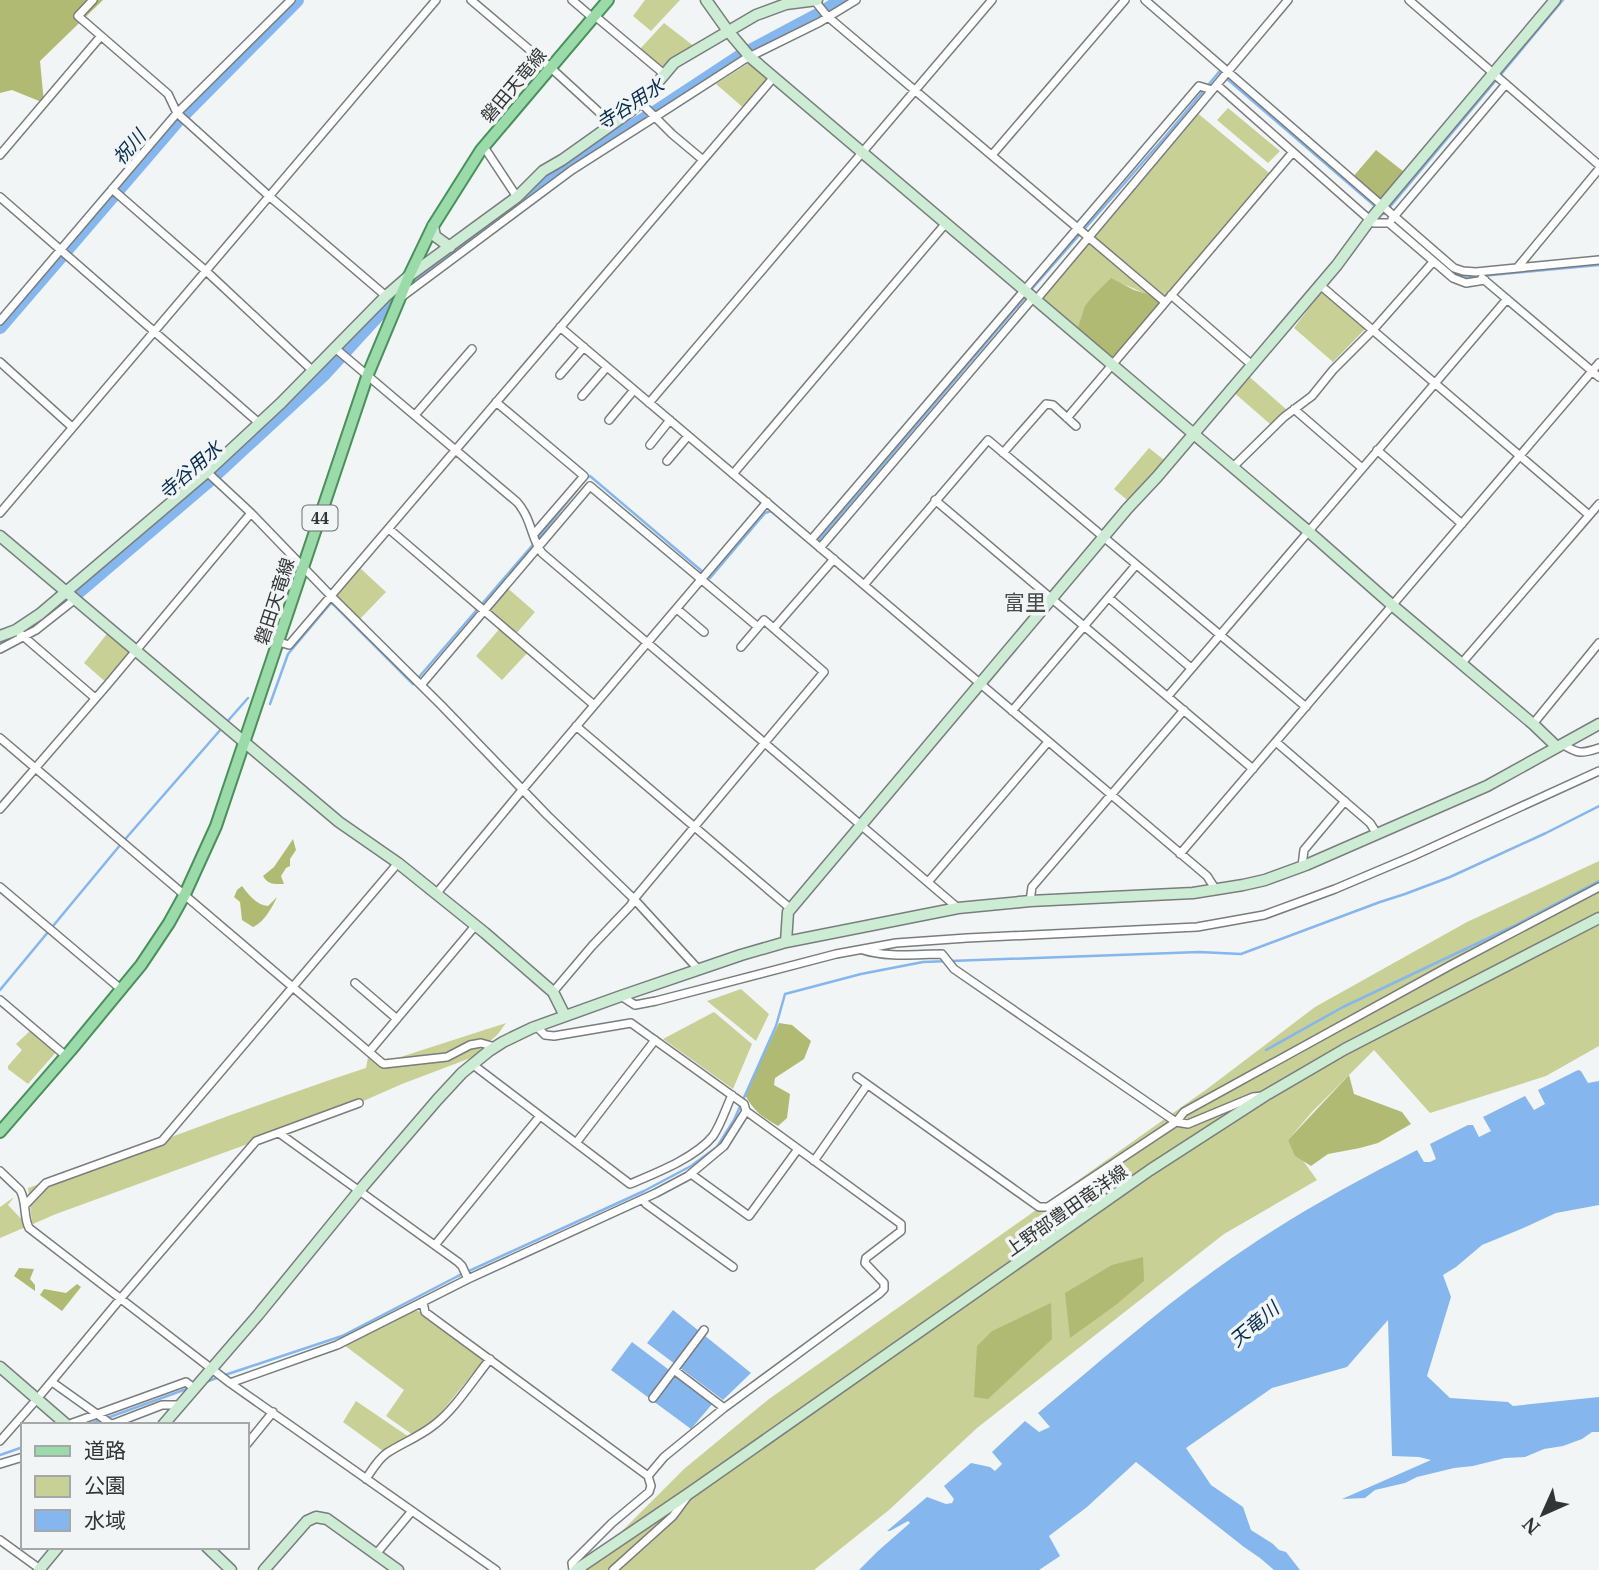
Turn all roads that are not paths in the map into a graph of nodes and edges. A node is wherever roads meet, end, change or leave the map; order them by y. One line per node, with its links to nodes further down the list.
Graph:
1 (93, 0): 18 (street)
2 (291, 0): 29 (street)
3 (436, 0): 40 (street)
4 (471, 0): 20 (street)
5 (572, 0): 16 (street)
6 (608, 0): 16 (main road, 磐田天竜線 / 44)
7 (706, 0): 17 (street)
8 (856, 0): 15 (street)
9 (992, 0): 27 (street)
10 (1125, 0): 36 (street)
11 (1145, 0): 21 (street)
12 (1409, 0): 22 (street)
13 (1555, 0): 22 (street)
14 (1282, 2): 21 (street)
15 (821, 8): 17 (street); 19 (street); 27 (street)
16 (594, 17): 20 (main road, 磐田天竜線 / 44); 23 (street)
17 (728, 31): 19 (street); 23 (street)
18 (101, 36): 29 (street); 35 (street)
19 (750, 57): 24 (street); 30 (street)
20 (551, 68): 31 (street); 32 (main road, 磐田天竜線 / 44)
21 (1228, 71): 26 (street); 43 (street)
22 (1494, 73): 25 (street); 43 (street)
23 (664, 74): 28 (street)
24 (774, 77): 33 (street); 37 (street)
25 (1504, 82): 38 (street); 45 (street)
26 (1215, 87): 34 (street); 48 (street); 48 (street)
27 (915, 91): 33 (street); 36 (street)
28 (640, 102): 30 (street); 31 (street)
29 (177, 113): 39 (street); 40 (street)
30 (655, 117): 37 (street); 61 (street)
31 (612, 124): 42 (street)
32 (484, 148): 42 (street); 47 (main road, 磐田天竜線 / 44)
33 (863, 152): 46 (street); 86 (street)
34 (1293, 152): 44 (street); 59 (street)
35 (0, 155)
36 (992, 155): 48 (street)
37 (703, 160): 66 (street)
38 (1599, 167): 53 (street)
39 (112, 189): 50 (street); 54 (street)
40 (269, 196): 54 (street); 60 (street)
41 (0, 197): 50 (street)
42 (517, 197): 49 (street)
43 (1383, 206): 44 (street); 45 (street)
44 (1371, 218): 45 (street); 57 (street)
45 (1391, 218): 52 (street); 56 (street)
46 (946, 223): 58 (street); 106 (street)
47 (433, 226): 49 (street); 55 (main road, 磐田天竜線 / 44)
48 (1083, 232): 58 (street); 62 (street); 64 (street)
49 (450, 247): 55 (street)
50 (61, 249): 65 (street); 68 (street)
51 (1599, 260): 53 (street)
52 (1433, 262): 56 (street); 67 (street)
53 (1517, 268): 56 (street)
54 (205, 271): 68 (street); 77 (street)
55 (409, 276): 60 (street); 61 (main road, 磐田天竜線 / 44)
56 (1481, 277): 63 (street)
57 (1320, 285): 67 (street); 75 (street)
58 (1025, 290): 62 (street); 119 (street)
59 (1171, 295): 64 (street); 75 (street)
60 (386, 296): 70 (street)
61 (401, 297): 79 (main road, 磐田天竜線 / 44)
62 (1035, 299): 74 (street); 121 (street)
63 (1507, 299): 78 (street); 82 (street)
64 (1165, 302): 74 (street)
65 (0, 321)
66 (560, 327): 69 (street); 85 (street)
67 (1373, 330): 82 (street); 87 (street)
68 (154, 331): 92 (street); 94 (street)
69 (584, 347): 76 (street); 80 (street)
70 (335, 348): 77 (street); 79 (street)
71 (472, 349): 88 (street)
72 (0, 362): 94 (street)
73 (1599, 363): 78 (street)
74 (1112, 364): 89 (street); 95 (street)
75 (1252, 365): 95 (street)
76 (607, 367): 83 (street); 84 (street)
77 (313, 370): 92 (street)
78 (1592, 372): 81 (street); 101 (street)
79 (368, 374): 88 (street); 124 (main road, 磐田天竜線 / 44)
80 (560, 375)
81 (1599, 377)
82 (1434, 383): 99 (street); 101 (street)
83 (634, 390): 86 (street); 90 (street)
84 (582, 396)
85 (496, 402): 98 (street); 116 (street)
86 (649, 403): 91 (street)
87 (1294, 410): 103 (street); 104 (street)
88 (415, 415): 98 (street)
89 (1067, 418): 93 (street); 100 (street)
90 (609, 420)
91 (670, 421): 96 (street); 97 (street)
92 (259, 423): 105 (street)
93 (1076, 426)
94 (72, 427): 110 (street)
95 (1193, 433): 103 (street); 118 (street)
96 (688, 436): 102 (street); 106 (street)
97 (650, 445)
98 (456, 450): 114 (street); 116 (street)
99 (1377, 450): 104 (street); 113 (street)
100 (1003, 453): 107 (street); 118 (street)
101 (1520, 456): 112 (street); 113 (street)
102 (667, 461)
103 (1233, 467): 115 (street)
104 (1362, 468): 115 (street)
105 (207, 472): 111 (street); 127 (street)
106 (733, 474): 108 (street)
107 (935, 500): 126 (street); 129 (street)
108 (767, 502): 119 (street); 125 (street)
109 (1599, 504): 112 (street)
110 (0, 513)
111 (251, 513): 124 (street); 147 (street)
112 (1589, 515): 148 (street)
113 (1462, 524): 132 (street)
114 (389, 529): 128 (street); 134 (street)
115 (1308, 531): 132 (street); 140 (street)
116 (534, 534): 120 (street)
117 (0, 536): 127 (street)
118 (1104, 538): 123 (street); 129 (street)
119 (811, 540): 121 (street)
120 (537, 548): 125 (street); 134 (street); 144 (street)
121 (820, 548): 122 (street)
122 (834, 559): 126 (street); 137 (street)
123 (1136, 565): 130 (street); 140 (street)
124 (304, 567): 128 (street); 142 (main road, 磐田天竜線 / 44)
125 (702, 579): 133 (street); 136 (street)
126 (864, 585): 150 (street)
127 (65, 592): 131 (street); 139 (street)
128 (331, 596): 142 (street); 151 (street)
129 (1053, 598): 135 (street); 150 (street)
130 (1109, 598): 135 (street); 149 (street)
131 (74, 600): 139 (street); 147 (street)
132 (1392, 605): 148 (street); 155 (street)
133 (677, 609): 138 (street); 144 (street)
134 (484, 610): 151 (street); 154 (street)
135 (1086, 626): 152 (street); 156 (street)
136 (758, 627): 137 (street); 145 (street)
137 (774, 628): 165 (street)
138 (704, 632)
139 (20, 634): 141 (street); 146 (street); 153 (street)
140 (1219, 635): 149 (street); 155 (street)
141 (0, 636)
142 (279, 642): 163 (main road, 磐田天竜線 / 44)
143 (1599, 643): 158 (street)
144 (647, 644): 154 (street); 165 (street)
145 (741, 647)
146 (0, 649)
147 (135, 651): 153 (street); 163 (street)
148 (1461, 664): 158 (street)
149 (1191, 668): 152 (street)
150 (980, 683): 156 (street); 175 (street)
151 (421, 685): 171 (street)
152 (1168, 696): 157 (street)
153 (95, 698): 168 (street)
154 (594, 705): 160 (street)
155 (1306, 707): 164 (street)
156 (1012, 710): 162 (street)
157 (1184, 710): 169 (street); 172 (street)
158 (1532, 724): 166 (street)
159 (1599, 724): 166 (street)
160 (576, 726): 171 (street); 176 (street)
161 (0, 738): 168 (street)
162 (1048, 741): 172 (street); 181 (street)
163 (245, 742): 179 (street); 185 (main road, 磐田天竜線 / 44)
164 (1276, 742): 169 (street); 173 (street)
165 (764, 744): 175 (street); 176 (street)
166 (1560, 746): 167 (street); 177 (street)
167 (1599, 748)
168 (35, 768): 174 (street); 185 (street)
169 (1253, 769): 178 (street)
170 (1599, 771): 194 (street)
171 (523, 789): 186 (street); 187 (street)
172 (1110, 795): 178 (street); 188 (street)
173 (1345, 801): 177 (street); 180 (street)
174 (0, 808)
175 (861, 824): 181 (street); 190 (street)
176 (695, 826): 187 (street); 190 (street)
177 (1377, 834): 180 (street)
178 (1180, 854): 184 (street)
179 (398, 863): 186 (street); 197 (street)
180 (1302, 866): 184 (street)
181 (928, 882): 189 (street)
182 (0, 887): 198 (street)
183 (1599, 887): 217 (street)
184 (1216, 890): 188 (street)
185 (185, 894): 197 (street); 198 (main road, 磐田天竜線 / 44)
186 (436, 894): 192 (street)
187 (634, 899): 195 (street); 199 (street)
188 (1030, 901): 189 (street)
189 (958, 908): 193 (street)
190 (791, 909): 193 (street)
191 (1599, 918): 213 (street, 上野部豊田竜洋線)
192 (475, 926): 199 (street); 203 (street)
193 (786, 942): 195 (street)
194 (860, 950): 200 (street); 217 (street)
195 (699, 970): 200 (street)
196 (355, 983): 203 (street)
197 (293, 987): 207 (street); 227 (street)
198 (122, 990): 208 (main road, 磐田天竜線 / 44)
199 (553, 992): 202 (street)
200 (621, 996): 202 (street)
201 (0, 1000): 208 (street)
202 (565, 1016): 204 (street)
203 (397, 1019): 207 (street)
204 (537, 1027): 205 (street); 206 (street)
205 (655, 1040): 212 (street); 220 (street)
206 (495, 1047): 207 (street); 209 (street)
207 (369, 1052)
208 (66, 1056): 218 (main road, 磐田天竜線 / 44)
209 (472, 1064): 216 (street); 225 (street)
210 (857, 1077): 211 (street)
211 (867, 1085): 217 (street); 222 (street)
212 (732, 1095): 215 (street); 220 (street)
213 (1266, 1095): 217 (street); 258 (street, 上野部豊田竜洋線)
214 (359, 1104): 219 (street)
215 (746, 1111): 221 (street); 224 (street)
216 (540, 1116): 220 (street); 228 (street)
217 (1177, 1122)
218 (0, 1132)
219 (279, 1133): 225 (street); 231 (street)
220 (576, 1143)
221 (798, 1149): 222 (street); 224 (street)
222 (814, 1161): 244 (street)
223 (0, 1171): 227 (street)
224 (691, 1174): 226 (street)
225 (359, 1191): 228 (street); 236 (street)
226 (643, 1199): 229 (street); 230 (street)
227 (24, 1205): 231 (street)
228 (435, 1245): 230 (street)
229 (733, 1267)
230 (468, 1279): 232 (street)
231 (121, 1298): 236 (street); 238 (street)
232 (423, 1302): 234 (street); 239 (street)
233 (704, 1331): 237 (street)
234 (490, 1359): 256 (street); 257 (street)
235 (0, 1367): 242 (street)
236 (213, 1369): 239 (street); 240 (street)
237 (674, 1370): 241 (street); 244 (street)
238 (52, 1382): 242 (street); 246 (street)
239 (230, 1382): 245 (street)
240 (195, 1389): 243 (street); 246 (street)
241 (653, 1398)
242 (37, 1399): 247 (street); 252 (street)
243 (181, 1405): 250 (street); 251 (street)
244 (724, 1408): 256 (street)
245 (273, 1412): 253 (street); 257 (street)
246 (97, 1414): 248 (street); 249 (street)
247 (65, 1423)
248 (72, 1423)
249 (110, 1423)
250 (114, 1423)
251 (165, 1423)
252 (0, 1441)
253 (248, 1443)
254 (21, 1458): 255 (street)
255 (0, 1464)
256 (648, 1476): 269 (street)
257 (366, 1479): 259 (street)
258 (691, 1492): 269 (street, 上野部豊田竜洋線); 270 (street)
259 (412, 1511): 263 (street); 268 (street)
260 (0, 1540): 264 (street)
261 (56, 1549): 264 (street)
262 (209, 1549): 265 (street)
263 (376, 1554): 266 (street); 267 (street)
264 (39, 1569)
265 (231, 1570)
266 (264, 1570)
267 (398, 1570)
268 (496, 1570)
269 (575, 1570)
270 (613, 1570)

